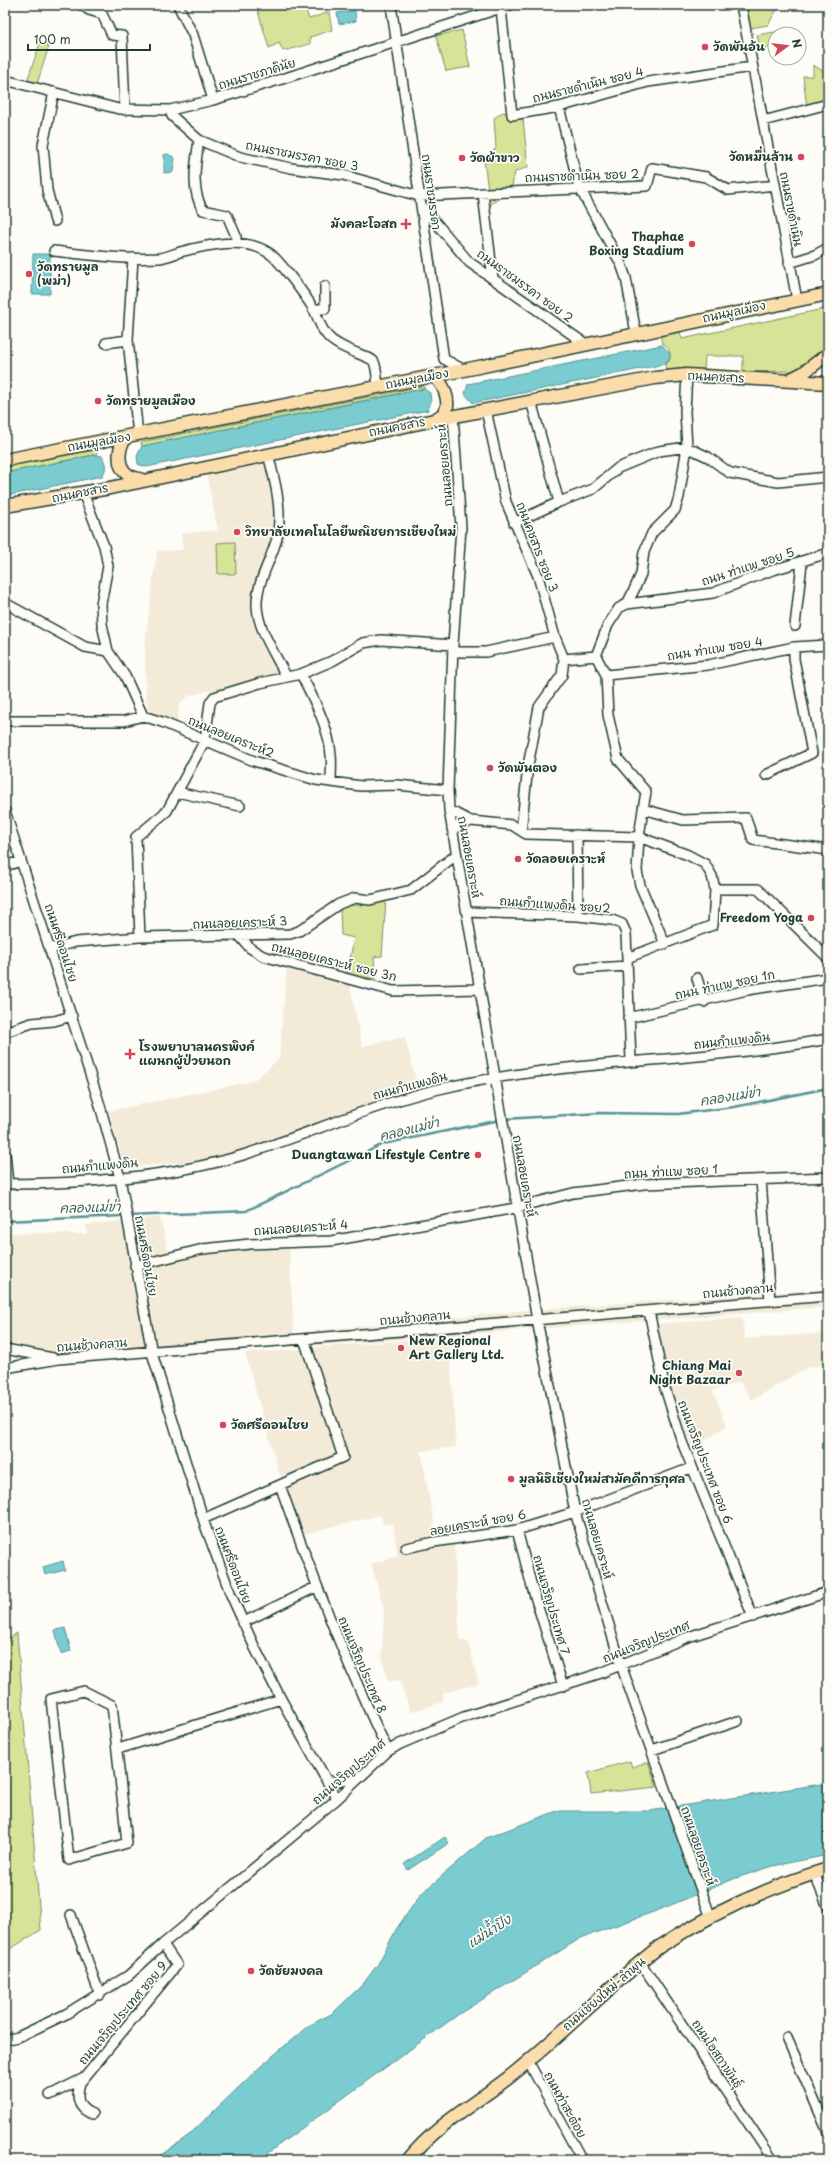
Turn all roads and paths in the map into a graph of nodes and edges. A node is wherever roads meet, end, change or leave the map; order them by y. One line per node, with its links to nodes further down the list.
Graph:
1 (82, 5): 14 (street)
2 (178, 5): 11 (street)
3 (390, 5): 7 (street, ถนนราชมรรคา)
4 (510, 5): 6 (street, ถนนราชภาคินัย)
5 (741, 5): 8 (street, ถนนราชดำเนิน)
6 (501, 8): 7 (street, ถนนราชภาคินัย); 13 (street, ถนนราชดำเนิน ซอย 4)
7 (396, 41): 11 (street, ถนนราชภาคินัย); 21 (street, ถนนราชมรรคา)
8 (752, 67): 13 (street, ถนนราชดำเนิน ซอย 4); 16 (street, ถนนราชดำเนิน)
9 (5, 80): 10 (street, ถนนราชภาคินัย)
10 (54, 92): 14 (street, ถนนราชภาคินัย); 22 (street)
11 (213, 100): 15 (street, ถนนราชภาคินัย)
12 (828, 104): 16 (street)
13 (559, 107): 19 (street)
14 (125, 110): 15 (street, ถนนราชภาคินัย)
15 (170, 110): 17 (street, ถนนราชมรรคา ซอย 3)
16 (763, 121): 18 (street, ถนนราชดำเนิน)
17 (200, 140): 21 (street, ถนนราชมรรคา ซอย 3); 23 (street)
18 (775, 185): 19 (street, ถนนราชดำเนิน ซอย 2); 27 (street, ถนนราชดำเนิน)
19 (579, 188): 20 (street, ถนนราชดำเนิน ซอย 2); 33 (street)
20 (483, 193): 21 (street, ถนนราชมรรคา ซอย 3); 28 (street)
21 (420, 201): 28 (street, ถนนราชมรรคา ซอย 2); 38 (street, ถนนราชมรรคา)
22 (55, 221)
23 (236, 243): 26 (street); 32 (street)
24 (828, 248): 27 (street)
25 (54, 251): 26 (street)
26 (133, 258): 34 (street)
27 (789, 263): 31 (street, ถนนราชดำเนิน)
28 (493, 279): 36 (street, ถนนราชมรรคา ซอย 2)
29 (325, 286): 32 (street)
30 (828, 294): 31 (main road, ถนนมูลเมือง)
31 (797, 300): 33 (main road, ถนนมูลเมือง)
32 (313, 309): 43 (street)
33 (636, 334): 36 (main road, ถนนมูลเมือง)
34 (128, 340): 35 (street); 49 (street)
35 (106, 344)
36 (587, 345): 38 (main road, ถนนมูลเมือง)
37 (828, 354): 41 (main road)
38 (464, 370): 40 (main road, ถนนมูลเมือง); 46 (main road)
39 (687, 376): 41 (main road, ถนนคชสาร); 44 (main road, ถนนคชสาร); 51 (street)
40 (427, 377): 43 (main road, ถนนมูลเมือง); 48 (main road)
41 (791, 379): 42 (main road, ถนนคชสาร)
42 (828, 382)
43 (378, 386): 49 (main road, ถนนมูลเมือง)
44 (531, 401): 45 (main road, ถนนคชสาร); 58 (street)
45 (486, 410): 46 (main road, ถนนคชสาร); 60 (street, ถนนคชสาร ซอย 3)
46 (465, 414): 47 (main road, ถนนคชสาร)
47 (453, 416): 48 (main road, ถนนคชสาร); 69 (street, ถนนลอยเคราะห์)
48 (434, 420): 52 (main road, ถนนคชสาร)
49 (133, 436): 50 (main road, ถนนมูลเมือง); 55 (main road)
50 (99, 442): 53 (main road, ถนนมูลเมือง); 56 (main road)
51 (687, 447): 54 (street); 58 (street); 64 (street)
52 (268, 454): 55 (main road, ถนนคชสาร); 75 (street)
53 (5, 460)
54 (828, 477)
55 (142, 480): 56 (main road, ถนนคชสาร)
56 (110, 488): 57 (main road, ถนนคชสาร)
57 (83, 493): 59 (main road, ถนนคชสาร); 70 (street)
58 (558, 502): 60 (street)
59 (5, 506)
60 (514, 523): 66 (street, ถนนคชสาร ซอย 3)
61 (828, 553): 62 (street, ถนน ท่าแพ ซอย 5)
62 (802, 563): 64 (street, ถนน ท่าแพ ซอย 5); 65 (street)
63 (5, 603): 70 (street)
64 (627, 604): 71 (street)
65 (795, 626)
66 (555, 637): 69 (street); 72 (street, ถนนคชสาร ซอย 3)
67 (828, 645): 68 (street, ถนน ท่าแพ ซอย 4)
68 (794, 648): 74 (street, ถนน ท่าแพ ซอย 4); 79 (street)
69 (453, 649): 73 (street); 81 (street, ถนนลอยเคราะห์)
70 (108, 651): 76 (street)
71 (596, 656): 72 (street); 74 (street)
72 (564, 660): 89 (street)
73 (301, 674): 75 (street); 80 (street)
74 (606, 675): 84 (street)
75 (286, 676): 78 (street)
76 (144, 716): 77 (street); 78 (street, ถนนลอยเคราะห์2)
77 (5, 721)
78 (205, 740): 80 (street, ถนนลอยเคราะห์2); 82 (street)
79 (766, 775)
80 (331, 782): 81 (street, ถนนลอยเคราะห์2)
81 (448, 790): 85 (street, ถนนลอยเคราะห์)
82 (177, 792): 83 (street); 100 (street)
83 (240, 806)
84 (643, 809): 91 (street); 92 (street)
85 (449, 810): 87 (street); 88 (street, ถนนลอยเคราะห์)
86 (5, 811): 94 (street, ถนนศรีดอนไชย)
87 (471, 820): 88 (street); 89 (street)
88 (452, 829): 93 (street, ถนนลอยเคราะห์)
89 (521, 831): 90 (street)
90 (578, 835): 91 (street); 98 (street)
91 (638, 837): 96 (street); 101 (street)
92 (828, 850)
93 (456, 856): 97 (street, ถนนลอยเคราะห์); 99 (street, ถนนลอยเคราะห์ 3)
94 (21, 861): 95 (street); 103 (street, ถนนศรีดอนไชย)
95 (5, 866)
96 (715, 888): 101 (street); 102 (street)
97 (467, 912): 98 (street, ถนนกำแพงดิน ซอย2); 109 (street, ถนนลอยเคราะห์)
98 (578, 916): 105 (street, ถนนกำแพงดิน ซอย2)
99 (239, 935): 100 (street, ถนนลอยเคราะห์ 3); 109 (street, ถนนลอยเคราะห์ ซอย 3ก)
100 (140, 937): 103 (street, ถนนลอยเคราะห์ 3)
101 (664, 944): 105 (street)
102 (824, 946): 104 (street)
103 (50, 949): 111 (street, ถนนศรีดอนไชย)
104 (828, 958)
105 (627, 962): 106 (street); 112 (street, ถนนกำแพงดิน ซอย2)
106 (581, 969)
107 (697, 978): 110 (street)
108 (828, 978): 110 (street, ถนน ท่าแพ ซอย 1ก)
109 (480, 988): 116 (street, ถนนลอยเคราะห์)
110 (704, 1002): 112 (street, ถนน ท่าแพ ซอย 1ก)
111 (72, 1016): 113 (street); 119 (street, ถนนศรีดอนไชย)
112 (628, 1018): 115 (street, ถนนกำแพงดิน ซอย2)
113 (5, 1032)
114 (828, 1039): 115 (street, ถนนกำแพงดิน)
115 (630, 1061): 116 (street, ถนนกำแพงดิน)
116 (494, 1079): 119 (street, ถนนกำแพงดิน); 122 (street, ถนนลอยเคราะห์)
117 (5, 1153): 121 (street)
118 (828, 1177): 120 (street, ถนน ท่าแพ ซอย 1)
119 (120, 1178): 121 (street, ถนนกำแพงดิน); 123 (street, ถนนศรีดอนไชย)
120 (761, 1180): 122 (street, ถนน ท่าแพ ซอย 1); 125 (street)
121 (6, 1184)
122 (517, 1208): 123 (street, ถนนลอยเคราะห์ 4); 127 (street, ถนนลอยเคราะห์)
123 (135, 1266): 130 (street, ถนนศรีดอนไชย)
124 (828, 1296): 125 (street, ถนนช้างคลาน)
125 (770, 1301): 126 (street, ถนนช้างคลาน)
126 (649, 1311): 127 (street, ถนนช้างคลาน); 133 (street, ถนนเจริญประเทศ ซอย 6)
127 (537, 1320): 128 (street, ถนนช้างคลาน); 135 (street, ถนนลอยเคราะห์)
128 (304, 1339): 130 (street, ถนนช้างคลาน); 134 (street)
129 (5, 1348): 131 (street)
130 (152, 1353): 131 (street, ถนนช้างคลาน); 136 (street, ถนนศรีดอนไชย)
131 (58, 1359): 132 (street, ถนนช้างคลาน)
132 (5, 1368)
133 (692, 1468): 135 (street, ลอยเคราะห์ ซอย 6); 141 (street, ถนนเจริญประเทศ ซอย 6)
134 (280, 1485): 136 (street); 139 (street, ถนนเจริญประเทศ 8)
135 (575, 1512): 137 (street, ลอยเคราะห์ ซอย 6); 143 (street, ถนนลอยเคราะห์)
136 (203, 1519): 142 (street, ถนนศรีดอนไชย)
137 (517, 1530): 138 (street, ลอยเคราะห์ ซอย 6); 144 (street, ถนนเจริญประเทศ 7)
138 (406, 1548)
139 (316, 1587): 142 (street); 149 (street, ถนนเจริญประเทศ 8)
140 (828, 1592): 141 (street, ถนนเจริญประเทศ)
141 (753, 1617): 143 (street, ถนนเจริญประเทศ)
142 (242, 1623): 145 (street, ถนนศรีดอนไชย)
143 (621, 1665): 144 (street, ถนนเจริญประเทศ); 148 (street, ถนนลอยเคราะห์)
144 (563, 1686): 149 (street, ถนนเจริญประเทศ)
145 (281, 1700): 147 (street); 151 (street, ถนนศรีดอนไชย)
146 (738, 1721): 148 (street)
147 (118, 1749): 147 (street)
148 (652, 1750): 156 (street, ถนนลอยเคราะห์)
149 (388, 1751): 150 (street, ถนนเจริญประเทศ)
150 (363, 1774): 151 (street); 152 (street, ถนนเจริญประเทศ)
151 (326, 1780): 152 (street, ถนนศรีดอนไชย)
152 (337, 1798): 158 (street, ถนนเจริญประเทศ)
153 (828, 1869): 154 (main road, ถนนเชียงใหม่-ลำพูน)
154 (814, 1874): 155 (street); 156 (main road, ถนนเชียงใหม่-ลำพูน)
155 (828, 1907)
156 (709, 1913): 159 (main road, ถนนเชียงใหม่-ลำพูน)
157 (71, 1916): 160 (street)
158 (163, 1944): 160 (street, ถนนเจริญประเทศ); 164 (street, ถนนเจริญประเทศ ซอย 9)
159 (640, 1962): 163 (main road, ถนนเชียงใหม่-ลำพูน); 170 (street, ถนนโอสถาพันธุ์)
160 (100, 1995): 162 (street, ถนนเจริญประเทศ)
161 (787, 2038): 167 (street)
162 (5, 2040)
163 (528, 2061): 168 (street, ถนนท่าสะต๋อย); 169 (main road, ถนนเชียงใหม่-ลำพูน)
164 (85, 2077): 165 (street); 166 (street)
165 (50, 2095)
166 (92, 2114)
167 (828, 2132)
168 (580, 2159)
169 (408, 2160)
170 (773, 2160)

